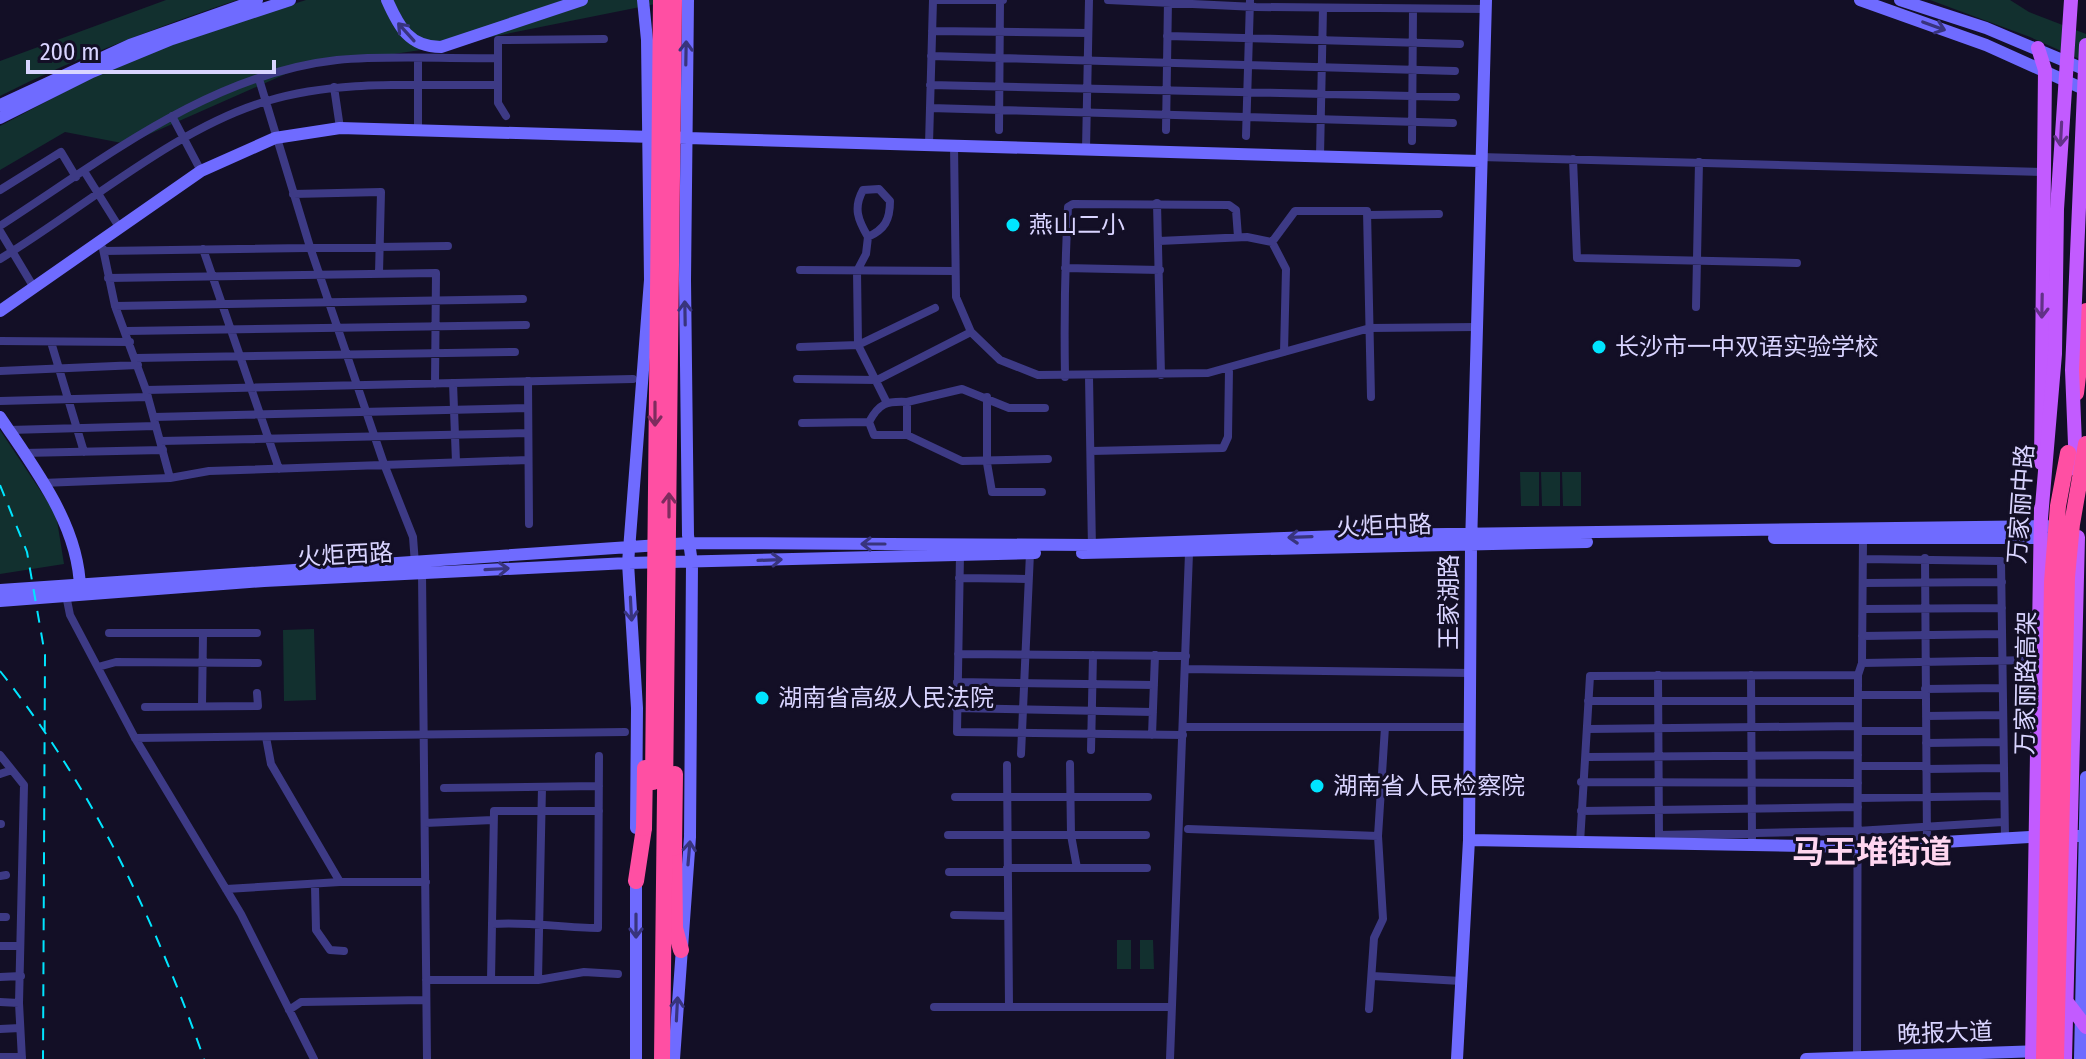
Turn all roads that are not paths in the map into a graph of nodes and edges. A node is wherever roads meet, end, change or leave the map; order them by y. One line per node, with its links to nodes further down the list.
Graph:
1 (257, 0): 59 (street)
2 (290, 0): 66 (street)
3 (582, 0): 15 (street, one-way to 15)
4 (643, 0): 75 (street)
5 (661, 0): 208 (highway, one-way to 208, bridge)
6 (674, 0): 208 (highway, one-way to 6, bridge)
7 (688, 0): 76 (street, one-way to 7)
8 (933, 0): 9 (street); 22 (street)
9 (1001, 0): 23 (street)
10 (1089, 0): 24 (street)
11 (1108, 0): 16 (street)
12 (1860, 0): 42 (street, one-way to 42)
13 (1900, 0): 32 (street)
14 (2071, 0): 203 (main road, 万家丽中路, one-way to 203, bridge)
15 (387, 1)
16 (1168, 1): 17 (street); 25 (street)
17 (1250, 3): 18 (street); 27 (street)
18 (1304, 4): 20 (street)
19 (1486, 5): 21 (street); 85 (street, 王家湖路)
20 (1323, 8): 21 (street); 28 (street)
21 (1413, 9): 29 (street)
22 (932, 31): 23 (street); 33 (street)
23 (1000, 32): 24 (street); 34 (street)
24 (1088, 33): 36 (street)
25 (1167, 36): 27 (street); 38 (street)
26 (604, 39): 35 (street)
27 (1249, 39): 28 (street); 39 (street)
28 (1322, 42): 29 (street); 40 (street)
29 (1413, 43): 30 (street); 41 (street)
30 (1460, 44)
31 (2086, 45): 204 (main road, 万家丽中路, bridge)
32 (2038, 48): 42 (main road); 43 (street)
33 (931, 56): 34 (street); 47 (street)
34 (998, 57): 36 (street); 49 (street)
35 (496, 58): 37 (street); 46 (street)
36 (1088, 58): 38 (street); 51 (street)
37 (418, 59): 45 (street); 48 (street)
38 (1167, 62): 39 (street); 52 (street)
39 (1248, 66): 40 (street); 54 (street)
40 (1322, 69): 41 (street); 55 (street)
41 (1413, 70): 44 (street); 56 (street)
42 (2045, 70): 53 (street); 89 (main road)
43 (2086, 70)
44 (1455, 71)
45 (259, 79): 58 (street); 64 (street)
46 (497, 85): 48 (street); 65 (street)
47 (930, 85): 49 (street); 60 (street)
48 (418, 86): 50 (street); 72 (street)
49 (998, 86): 51 (street); 61 (street)
50 (334, 87): 58 (street); 71 (street)
51 (1087, 87): 52 (street); 62 (street)
52 (1167, 90): 54 (street); 63 (street)
53 (2086, 90)
54 (1247, 93): 55 (street); 67 (street)
55 (1321, 95): 56 (street); 68 (street)
56 (1413, 97): 57 (street); 69 (street)
57 (1456, 97)
58 (265, 101): 78 (street); 79 (street)
59 (0, 105)
60 (930, 108): 61 (street); 81 (street)
61 (999, 110): 62 (street); 73 (street)
62 (1086, 112): 63 (street); 83 (street)
63 (1166, 115): 67 (street); 74 (street)
64 (172, 116): 78 (street); 90 (street)
65 (506, 116)
66 (0, 118)
67 (1247, 118): 68 (street); 77 (street)
68 (1321, 120): 69 (street); 84 (street)
69 (1412, 122): 70 (street); 80 (street)
70 (1453, 123)
71 (340, 128): 72 (street); 79 (street)
72 (418, 130): 75 (street)
73 (999, 130)
74 (1166, 130)
75 (648, 135): 76 (street); 209 (street)
76 (685, 136): 81 (street); 207 (street, one-way to 76)
77 (1246, 136)
78 (184, 138): 88 (street); 93 (street)
79 (275, 138): 88 (street); 92 (street)
80 (1412, 141)
81 (929, 144): 82 (street)
82 (954, 145): 83 (street); 116 (street)
83 (1086, 149): 84 (street)
84 (1320, 156): 85 (street)
85 (1480, 159): 86 (street); 133 (street, 王家湖路)
86 (1573, 159): 87 (street); 110 (street)
87 (1699, 162): 89 (street); 110 (street)
88 (201, 171): 97 (street)
89 (2045, 172): 203 (main road, one-way to 203)
90 (80, 174): 91 (street); 93 (street); 98 (street)
91 (0, 190)
92 (293, 194): 104 (street); 106 (street)
93 (99, 195): 97 (street); 108 (street)
94 (1157, 203): 100 (street); 101 (street); 112 (street)
95 (1439, 214): 96 (street)
96 (1368, 215): 102 (street); 135 (street)
97 (119, 227): 103 (street)
98 (0, 228): 108 (street)
99 (868, 237): 99 (street); 115 (street)
100 (1238, 237): 101 (street); 102 (street)
101 (1159, 241): 114 (street)
102 (1272, 242): 146 (street)
103 (103, 245): 107 (street); 120 (street); 121 (street)
104 (380, 245): 105 (street); 106 (street); 117 (street)
105 (448, 246)
106 (310, 247): 107 (street); 118 (street)
107 (203, 249): 119 (street)
108 (12, 251): 109 (street); 121 (street)
109 (0, 259)
110 (1697, 261): 111 (street); 127 (street)
111 (1797, 263)
112 (1065, 268): 114 (street); 154 (street)
113 (800, 270): 115 (street)
114 (1160, 270): 153 (street)
115 (857, 271): 116 (street); 142 (street)
116 (955, 271): 138 (street)
117 (379, 273): 118 (street); 122 (street)
118 (320, 274): 119 (street); 124 (street)
119 (212, 277): 120 (street); 125 (street)
120 (108, 278): 126 (street)
121 (33, 286): 129 (street)
122 (436, 299): 123 (street); 124 (street); 131 (street)
123 (523, 299)
124 (330, 302): 125 (street); 134 (street)
125 (222, 304): 126 (street); 136 (street)
126 (115, 306): 137 (street)
127 (1696, 307)
128 (935, 308): 142 (street)
129 (0, 311)
130 (2086, 311): 382 (highway, 万家丽路高架, bridge)
131 (435, 325): 132 (street); 134 (street); 144 (street)
132 (526, 325)
133 (1477, 327): 135 (street); 206 (street, 王家湖路)
134 (338, 328): 136 (street); 147 (street)
135 (1370, 328): 146 (street); 166 (street)
136 (230, 329): 137 (street); 148 (street)
137 (126, 331): 141 (street)
138 (971, 332): 154 (street); 158 (street)
139 (0, 341): 140 (street)
140 (51, 342): 141 (street); 150 (street)
141 (130, 342): 149 (street)
142 (858, 345): 143 (street); 158 (street)
143 (800, 347)
144 (435, 352): 145 (street); 147 (street); 161 (street)
145 (515, 352)
146 (1284, 352): 151 (street)
147 (347, 353): 148 (street); 162 (street)
148 (240, 356): 149 (street); 163 (street)
149 (137, 362): 150 (street); 164 (street)
150 (60, 369): 152 (street); 167 (street)
151 (1229, 369): 153 (street); 190 (street)
152 (0, 371)
153 (1161, 375): 155 (street)
154 (1065, 377): 155 (street)
155 (1089, 377): 190 (street)
156 (633, 379): 159 (street)
157 (797, 379): 158 (street)
158 (877, 380): 169 (street)
159 (528, 381): 160 (street); 171 (street)
160 (453, 383): 161 (street); 173 (street)
161 (435, 384): 162 (street)
162 (357, 385): 163 (street); 174 (street)
163 (251, 388): 164 (street); 175 (street)
164 (147, 394): 167 (street); 177 (street)
165 (987, 397): 170 (street); 172 (street); 196 (street)
166 (1371, 397)
167 (69, 399): 168 (street); 180 (street)
168 (0, 401)
169 (886, 401): 170 (street); 178 (street)
170 (907, 402): 185 (street)
171 (528, 408): 173 (street); 183 (street)
172 (1045, 408)
173 (454, 410): 174 (street); 184 (street)
174 (366, 413): 175 (street); 186 (street)
175 (261, 414): 177 (street); 187 (street)
176 (0, 417): 182 (street)
177 (155, 422): 180 (street); 189 (street)
178 (869, 422): 179 (street); 185 (street)
179 (802, 423)
180 (78, 427): 182 (street); 191 (street)
181 (2086, 429): 204 (main road)
182 (9, 430): 192 (street)
183 (528, 433): 184 (street); 194 (street)
184 (455, 435): 186 (street); 195 (street)
185 (907, 435): 196 (street)
186 (375, 438): 187 (street); 197 (street)
187 (270, 441): 189 (street); 198 (street)
188 (2086, 444): 381 (highway, 万家丽路高架, bridge)
189 (161, 446): 191 (street); 199 (street)
190 (1091, 451): 210 (street)
191 (84, 452): 192 (street)
192 (22, 453): 200 (street)
193 (1048, 459): 196 (street)
194 (528, 460): 195 (street); 202 (street)
195 (456, 462): 197 (street)
196 (987, 463): 201 (street)
197 (384, 464): 198 (street); 218 (street)
198 (279, 469): 199 (street)
199 (170, 478): 200 (street)
200 (42, 483): 224 (street)
201 (1042, 492)
202 (529, 524)
203 (2040, 527): 204 (street, 火炬中路); 205 (street, 火炬中路); 206 (street); 242 (main road, 万家丽中路)
204 (2081, 529): 335 (main road, 万家丽中路)
205 (1863, 538): 206 (street, 火炬中路); 215 (street)
206 (1471, 540): 210 (street, one-way to 210); 212 (street, 火炬中路); 249 (street, 王家湖路)
207 (689, 543): 209 (street, 火炬西路); 210 (street, 火炬西路, one-way to 207); 217 (street)
208 (662, 544): 348 (highway, bridge); 359 (highway, bridge); 389 (highway, bridge); 390 (highway, bridge)
209 (630, 548): 216 (street); 218 (street, 火炬西路)
210 (1092, 549): 211 (street, 火炬中路); 212 (street, 火炬中路)
211 (1030, 553): 213 (street, 火炬中路); 220 (street)
212 (1189, 553): 240 (street)
213 (960, 554): 217 (street, 火炬中路, one-way to 213); 219 (street)
214 (1925, 558): 215 (street); 221 (street); 222 (street)
215 (1863, 559): 223 (street)
216 (628, 563): 217 (street, 火炬西路); 218 (street, 火炬西路, one-way to 216); 348 (street, one-way to 348)
217 (692, 563): 359 (street, one-way to 217)
218 (418, 568): 224 (street, 火炬西路); 284 (street)
219 (959, 578): 220 (street); 236 (street)
220 (1027, 579): 237 (street)
221 (1925, 582): 222 (street); 223 (street); 227 (street)
222 (2002, 582): 228 (street)
223 (1863, 583): 229 (street)
224 (80, 589): 225 (street, 火炬西路); 226 (street, 火炬西路)
225 (66, 595): 226 (street, 火炬西路); 247 (street)
226 (1, 598)
227 (1925, 608): 228 (street); 229 (street); 234 (street)
228 (2002, 608): 233 (street)
229 (1863, 609): 235 (street)
230 (109, 633): 231 (street)
231 (203, 633): 232 (street); 244 (street)
232 (257, 633)
233 (2002, 634): 234 (street); 241 (street)
234 (1925, 635): 235 (street); 243 (street)
235 (1862, 636): 246 (street)
236 (958, 654): 237 (street); 253 (street)
237 (1024, 654): 238 (street); 254 (street)
238 (1093, 655): 239 (street); 255 (street)
239 (1155, 655): 240 (street); 256 (street)
240 (1186, 656): 248 (street)
241 (2002, 660): 242 (street); 243 (street); 257 (street)
242 (2038, 660): 336 (main road, 万家丽中路)
243 (1925, 661): 246 (street); 258 (street)
244 (202, 663): 245 (street); 247 (street); 264 (street)
245 (258, 663)
246 (1862, 663): 252 (street)
247 (98, 667): 286 (street)
248 (1185, 669): 249 (street); 278 (street)
249 (1471, 673): 338 (street, 王家湖路)
250 (1658, 675): 251 (street); 261 (street); 262 (street)
251 (1751, 675): 252 (street); 263 (street)
252 (1858, 675): 260 (street)
253 (957, 682): 254 (street); 266 (street)
254 (1023, 683): 255 (street); 267 (street)
255 (1093, 684): 256 (street); 268 (street)
256 (1154, 685): 269 (street)
257 (2002, 688): 258 (street); 270 (street)
258 (1926, 692): 260 (street); 271 (street)
259 (257, 693): 264 (street)
260 (1858, 698): 263 (street); 275 (street)
261 (1588, 701): 262 (street); 276 (street)
262 (1658, 701): 263 (street); 277 (street)
263 (1751, 701): 274 (street)
264 (202, 706): 265 (street)
265 (145, 707)
266 (956, 708): 267 (street); 281 (street)
267 (1022, 710): 268 (street); 281 (street)
268 (1092, 711): 269 (street); 282 (street)
269 (1153, 712): 283 (street)
270 (2002, 715): 271 (street); 287 (street)
271 (1926, 716): 279 (street)
272 (1385, 727): 273 (street); 278 (street); 334 (street)
273 (1465, 727)
274 (1751, 728): 275 (street); 277 (street); 294 (street)
275 (1858, 728): 279 (street); 292 (street)
276 (1588, 729): 277 (street); 295 (street)
277 (1658, 729): 296 (street)
278 (1183, 731): 283 (street); 392 (street)
279 (1926, 731): 288 (street)
280 (625, 732): 284 (street)
281 (1021, 734): 282 (street); 290 (street)
282 (1092, 734): 283 (street); 289 (street)
283 (1152, 735)
284 (425, 736): 285 (street); 326 (street)
285 (266, 737): 286 (street); 349 (street)
286 (135, 738): 352 (street)
287 (2002, 742): 288 (street); 301 (street)
288 (1926, 743): 300 (street)
289 (1091, 750)
290 (1021, 754)
291 (0, 755): 302 (street)
292 (1858, 755): 294 (street); 299 (street)
293 (599, 756): 309 (street)
294 (1751, 756): 296 (street); 307 (street)
295 (1588, 757): 296 (street); 305 (street)
296 (1658, 758): 306 (street)
297 (1070, 764): 315 (street)
298 (1007, 765): 314 (street)
299 (1858, 766): 300 (street); 308 (street)
300 (1926, 767): 301 (street); 317 (street)
301 (2002, 768): 312 (street)
302 (12, 770): 303 (street); 358 (street)
303 (0, 774)
304 (2086, 777): 335 (street)
305 (1581, 782): 306 (street); 323 (street)
306 (1659, 782): 307 (street); 320 (street)
307 (1752, 783): 308 (street); 319 (street)
308 (1858, 783): 318 (street)
309 (599, 786): 310 (street); 322 (street)
310 (542, 787): 311 (street); 321 (street)
311 (444, 788)
312 (2003, 796): 317 (street); 325 (street)
313 (955, 797): 314 (street)
314 (1007, 797): 315 (street); 331 (street)
315 (1071, 797): 316 (street); 332 (street)
316 (1148, 797)
317 (1927, 798): 318 (street); 327 (street)
318 (1858, 803): 319 (street); 329 (street)
319 (1752, 809): 320 (street); 340 (street)
320 (1659, 810): 323 (street); 339 (street)
321 (541, 811): 322 (street); 324 (street); 356 (street)
322 (599, 811): 356 (street)
323 (1581, 811): 341 (street)
324 (493, 820): 326 (street); 355 (street)
325 (2003, 822): 327 (street); 337 (street)
326 (425, 823): 350 (street)
327 (1927, 828): 329 (street); 342 (street)
328 (1188, 829): 334 (street)
329 (1857, 831): 340 (street); 343 (street)
330 (948, 835): 331 (street)
331 (1007, 835): 332 (street); 346 (street)
332 (1071, 835): 333 (street); 344 (street)
333 (1146, 835)
334 (1378, 836): 363 (street)
335 (2081, 836): 336 (street); 371 (main road, 万家丽中路); 378 (street)
336 (2037, 837): 337 (street); 382 (main road, 万家丽中路)
337 (2005, 838): 342 (street)
338 (1469, 840): 341 (street); 368 (street, 王家湖路)
339 (1659, 840): 340 (street); 341 (street)
340 (1752, 841): 343 (street)
341 (1580, 843)
342 (1927, 843): 343 (street)
343 (1857, 847): 385 (street)
344 (1077, 868): 345 (street); 346 (street)
345 (1147, 868)
346 (1007, 870): 347 (street); 354 (street)
347 (949, 872)
348 (636, 881): 388 (street, one-way to 388)
349 (340, 882): 350 (street); 351 (street)
350 (426, 882): 365 (street)
351 (315, 886): 352 (street); 360 (street)
352 (226, 889): 377 (street)
353 (954, 915): 354 (street)
354 (1008, 916): 374 (street)
355 (492, 924): 356 (street); 366 (street)
356 (539, 927): 367 (street)
357 (0, 946): 358 (street)
358 (20, 946): 362 (street)
359 (681, 950): 391 (street, one-way to 359)
360 (344, 951)
361 (618, 974): 367 (street)
362 (21, 976): 364 (street); 372 (street)
363 (1372, 976): 368 (street); 376 (street)
364 (0, 977)
365 (426, 980): 366 (street); 369 (street)
366 (491, 980): 367 (street)
367 (538, 980)
368 (1461, 981): 393 (street, 王家湖路)
369 (425, 1000): 377 (street); 387 (street)
370 (0, 1002): 372 (street)
371 (2067, 1002): 378 (main road); 381 (main road, 万家丽中路)
372 (19, 1003): 379 (street)
373 (934, 1007): 374 (street)
374 (1009, 1007): 375 (street)
375 (1169, 1007)
376 (1369, 1009)
377 (289, 1010): 386 (street)
378 (2083, 1025): 381 (street)
379 (20, 1028): 380 (street); 384 (street)
380 (0, 1029)
381 (2072, 1055): 382 (street, 晚报大道)
382 (2036, 1056): 385 (street, 晚报大道)
383 (0, 1057): 384 (street)
384 (22, 1058)
385 (1857, 1058): 394 (street, 晚报大道)
386 (314, 1059)
387 (427, 1059)
388 (636, 1059)
389 (651, 1059)
390 (662, 1059)
391 (674, 1059)
392 (1170, 1059)
393 (1457, 1059)
394 (1806, 1059)

